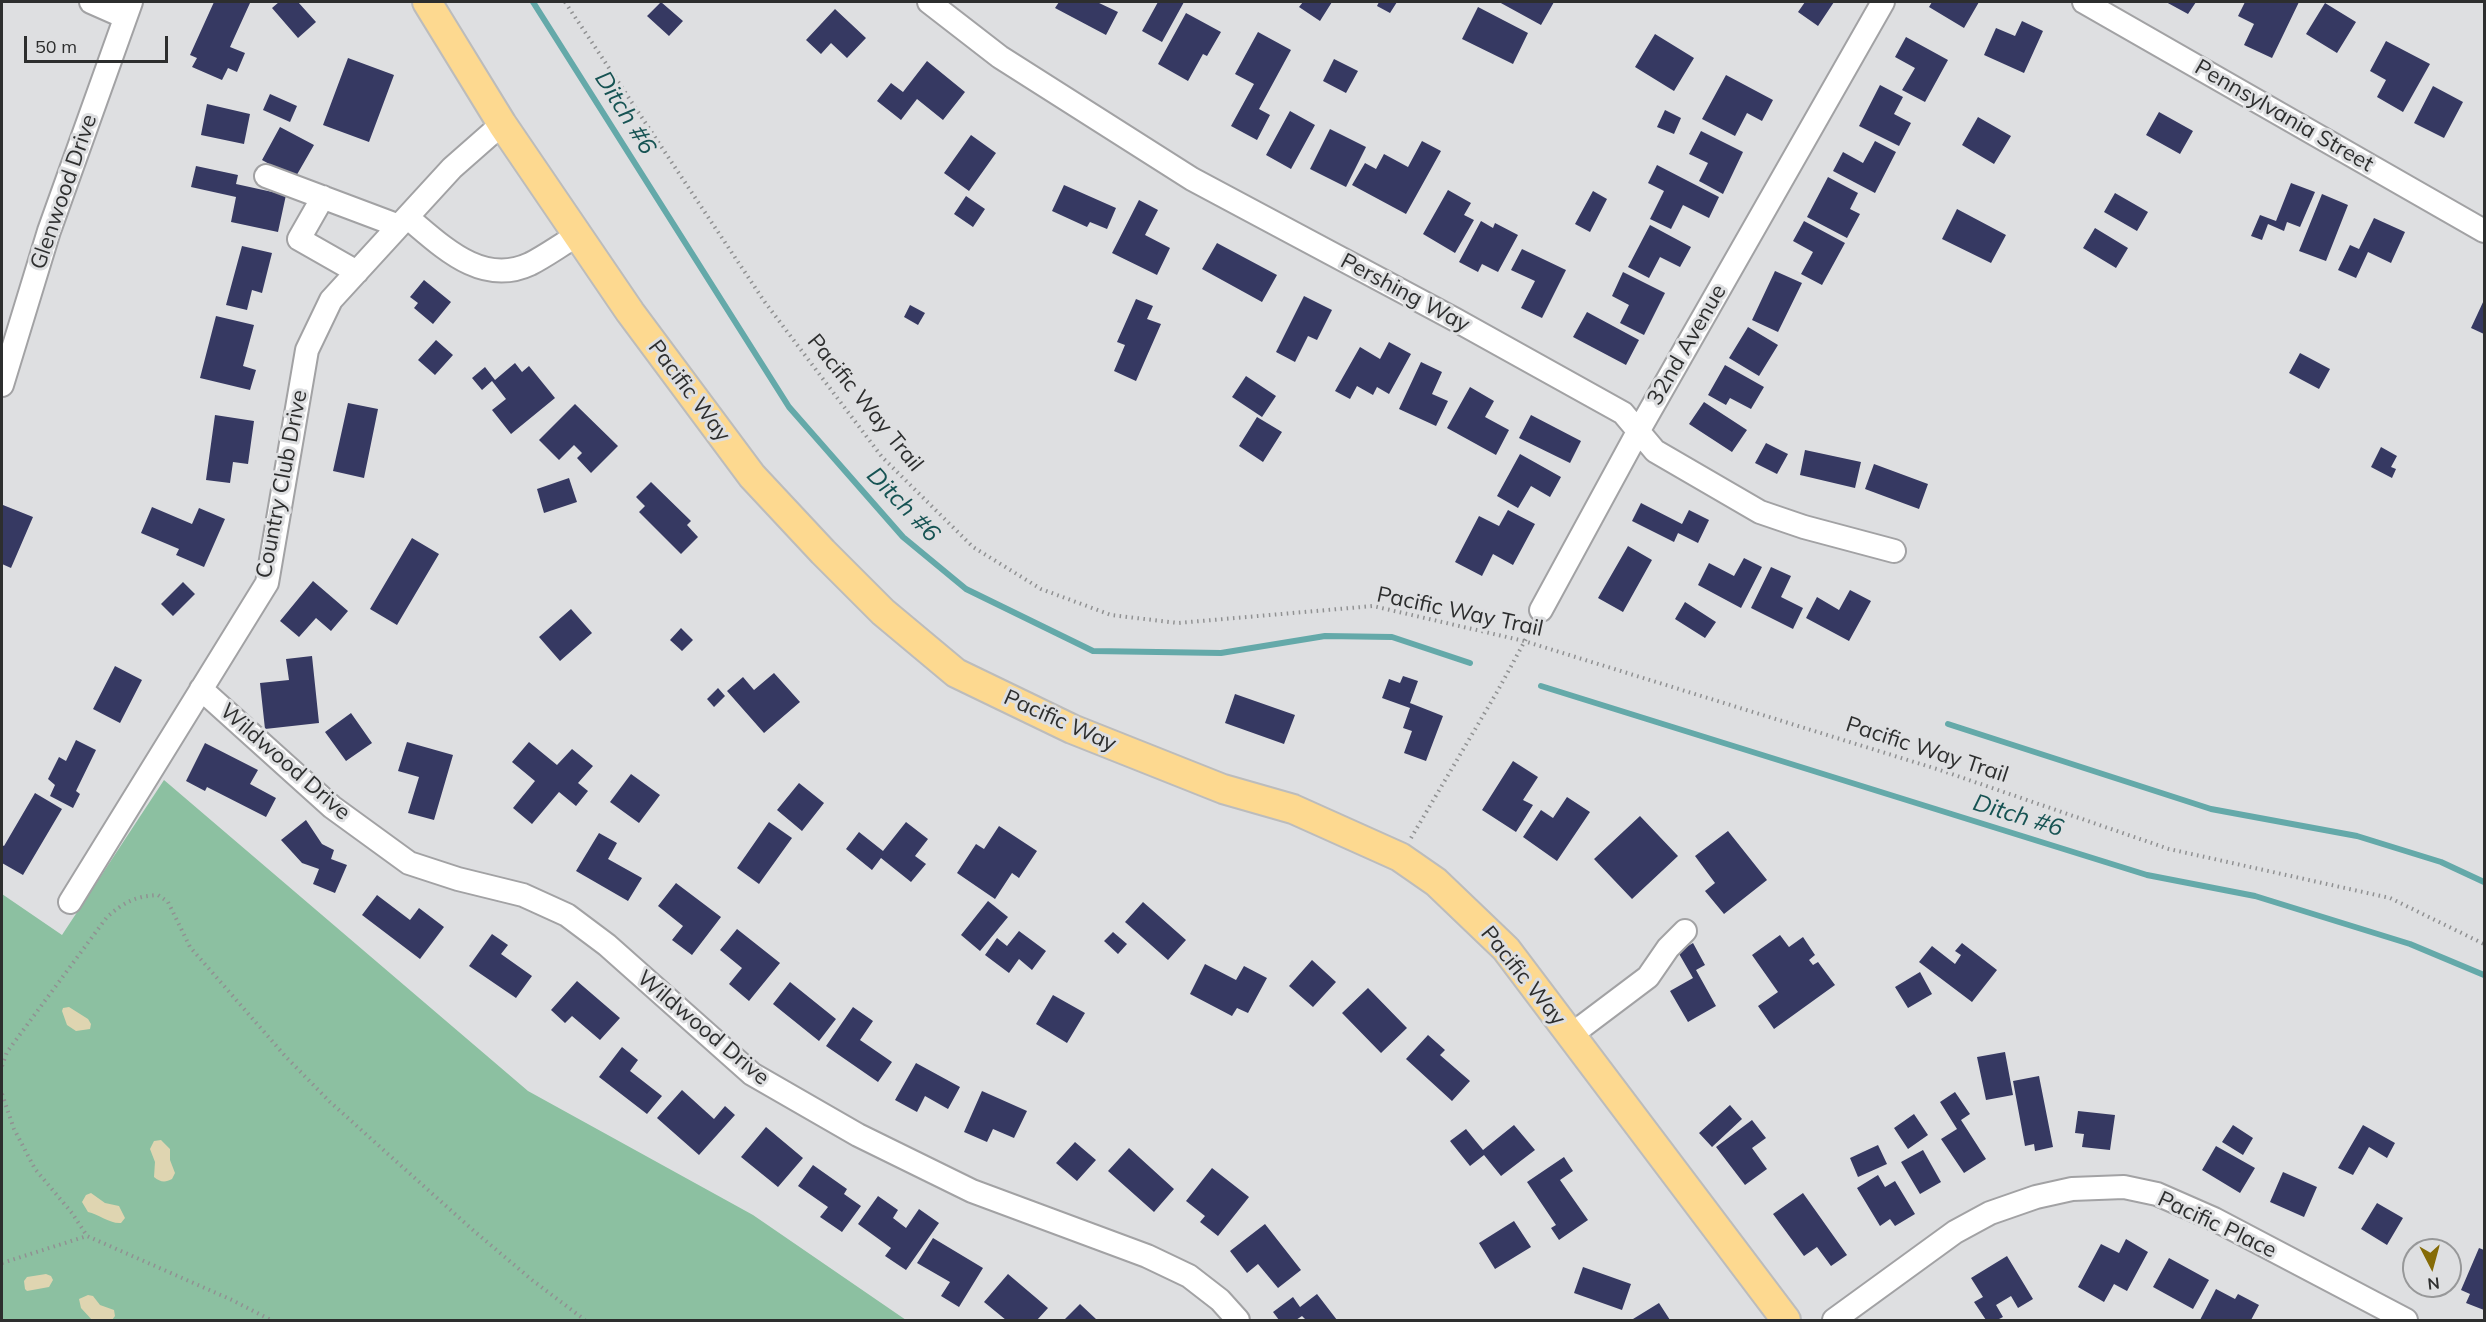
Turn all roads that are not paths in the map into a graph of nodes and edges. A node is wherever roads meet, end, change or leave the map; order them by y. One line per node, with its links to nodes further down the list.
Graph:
1 (91, 2): 6 (street)
2 (427, 2): 7 (main road, Pacific Way)
3 (929, 2): 15 (street, Pershing Way)
4 (1883, 2): 15 (street, 32nd Avenue)
5 (2084, 2): 11 (street, Pennsylvania Street)
6 (128, 9): 14 (street, Glenwood Drive)
7 (502, 124): 10 (street, Country Club Drive); 12 (main road, Pacific Way)
8 (266, 176): 9 (street)
9 (323, 197): 10 (street); 13 (street)
10 (403, 221): 12 (street); 13 (street, Country Club Drive)
11 (2484, 231)
12 (578, 234): 21 (main road, Pacific Way)
13 (357, 272): 18 (street, Country Club Drive)
14 (2, 385)
15 (1639, 430): 16 (street, Pershing Way); 17 (street, 32nd Avenue)
16 (1894, 551)
17 (1541, 610)
18 (201, 688): 19 (street, Country Club Drive); 22 (street, Wildwood Drive)
19 (70, 902)
20 (1685, 932): 21 (street)
21 (1571, 1035): 23 (main road, Pacific Way)
22 (1238, 1320)
23 (1786, 1320)
24 (1834, 1320): 25 (street, Pacific Place)
25 (2406, 1320)

